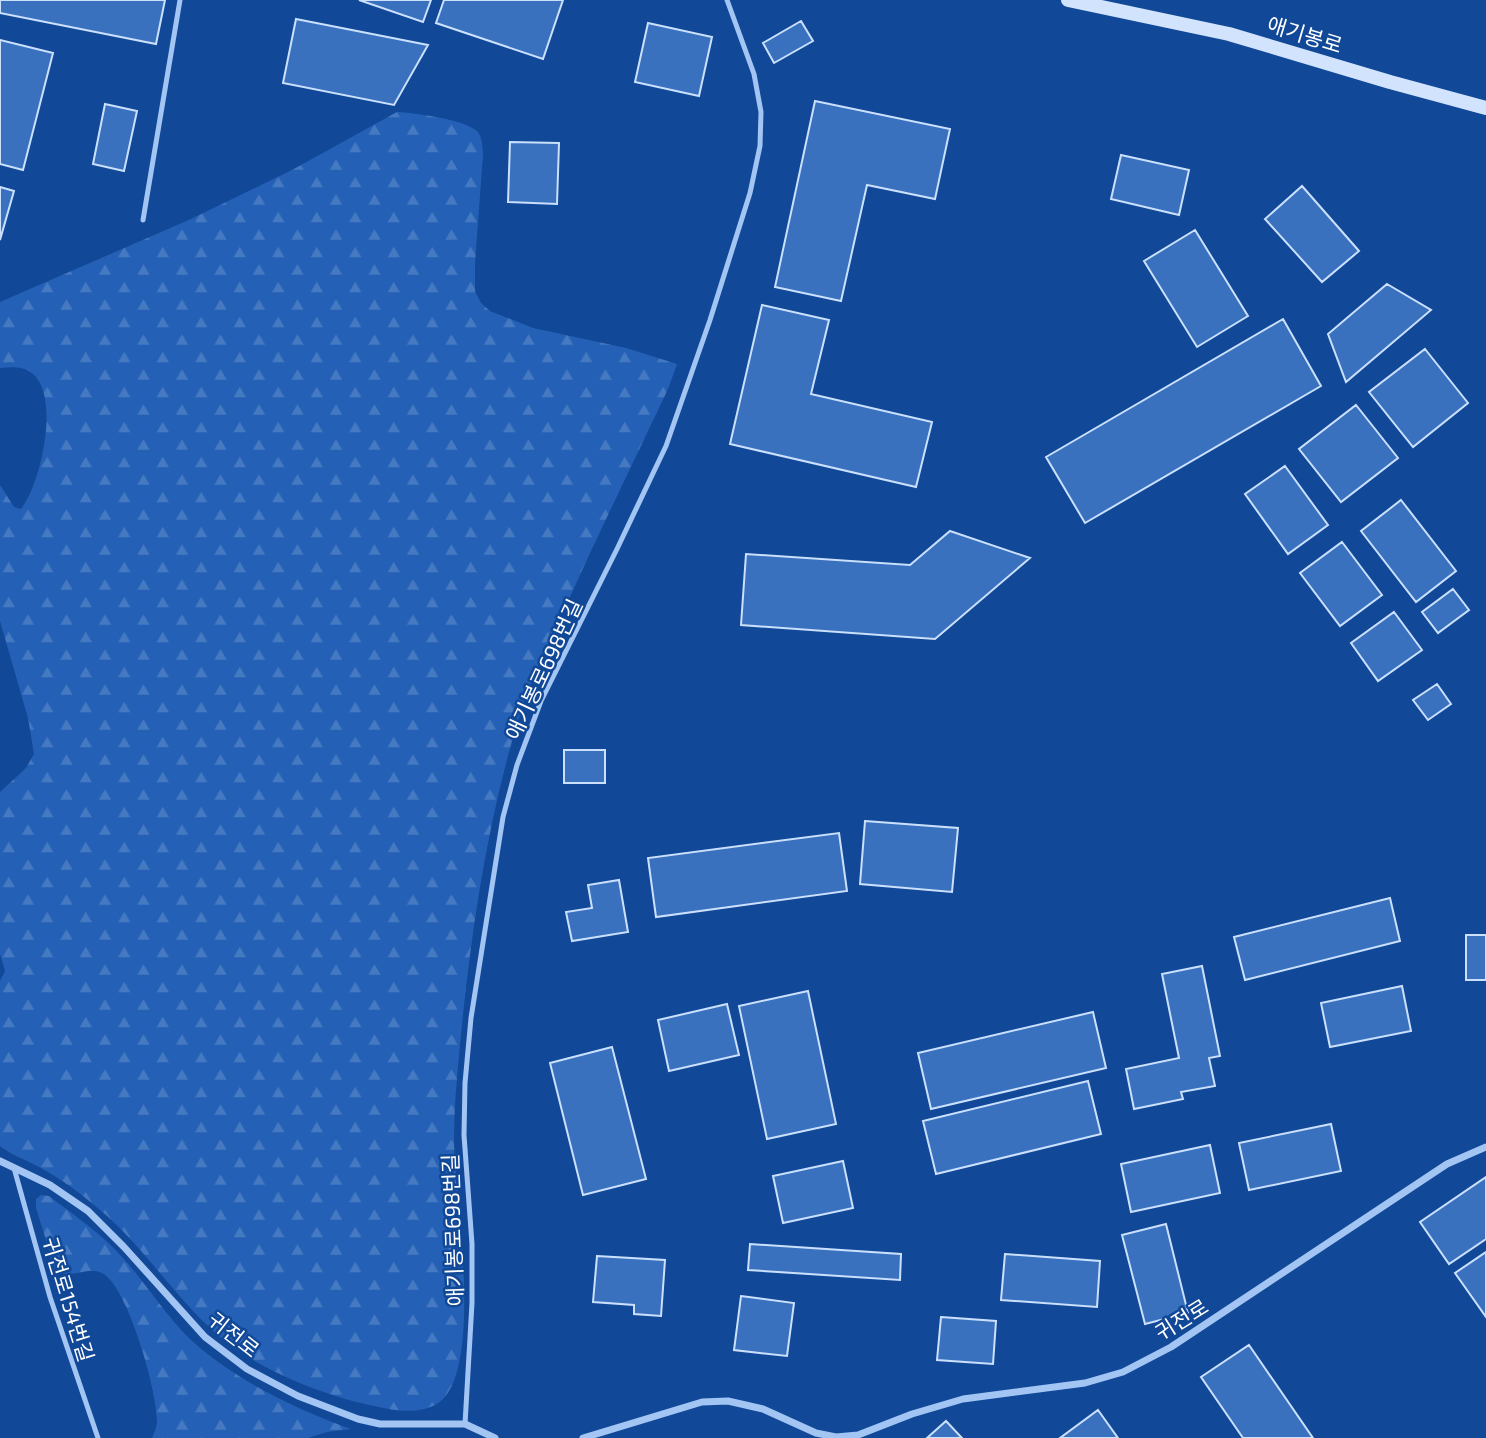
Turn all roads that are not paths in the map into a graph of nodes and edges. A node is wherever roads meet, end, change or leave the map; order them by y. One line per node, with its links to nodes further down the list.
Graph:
1 (180, 0): 5 (lane)
2 (727, 0): 9 (lane, 애기봉로698번길)
3 (1068, 0): 4 (main road, 애기봉로)
4 (1486, 107)
5 (143, 220)
6 (1486, 1147): 10 (street, 귀전로)
7 (0, 1161): 8 (street, 귀전로)
8 (14, 1168): 9 (street, 귀전로); 11 (lane, 귀전로154번길)
9 (465, 1424): 12 (street, 귀전로)
10 (859, 1436): 13 (street, 귀전로)
11 (98, 1438)
12 (495, 1438)
13 (583, 1438)

